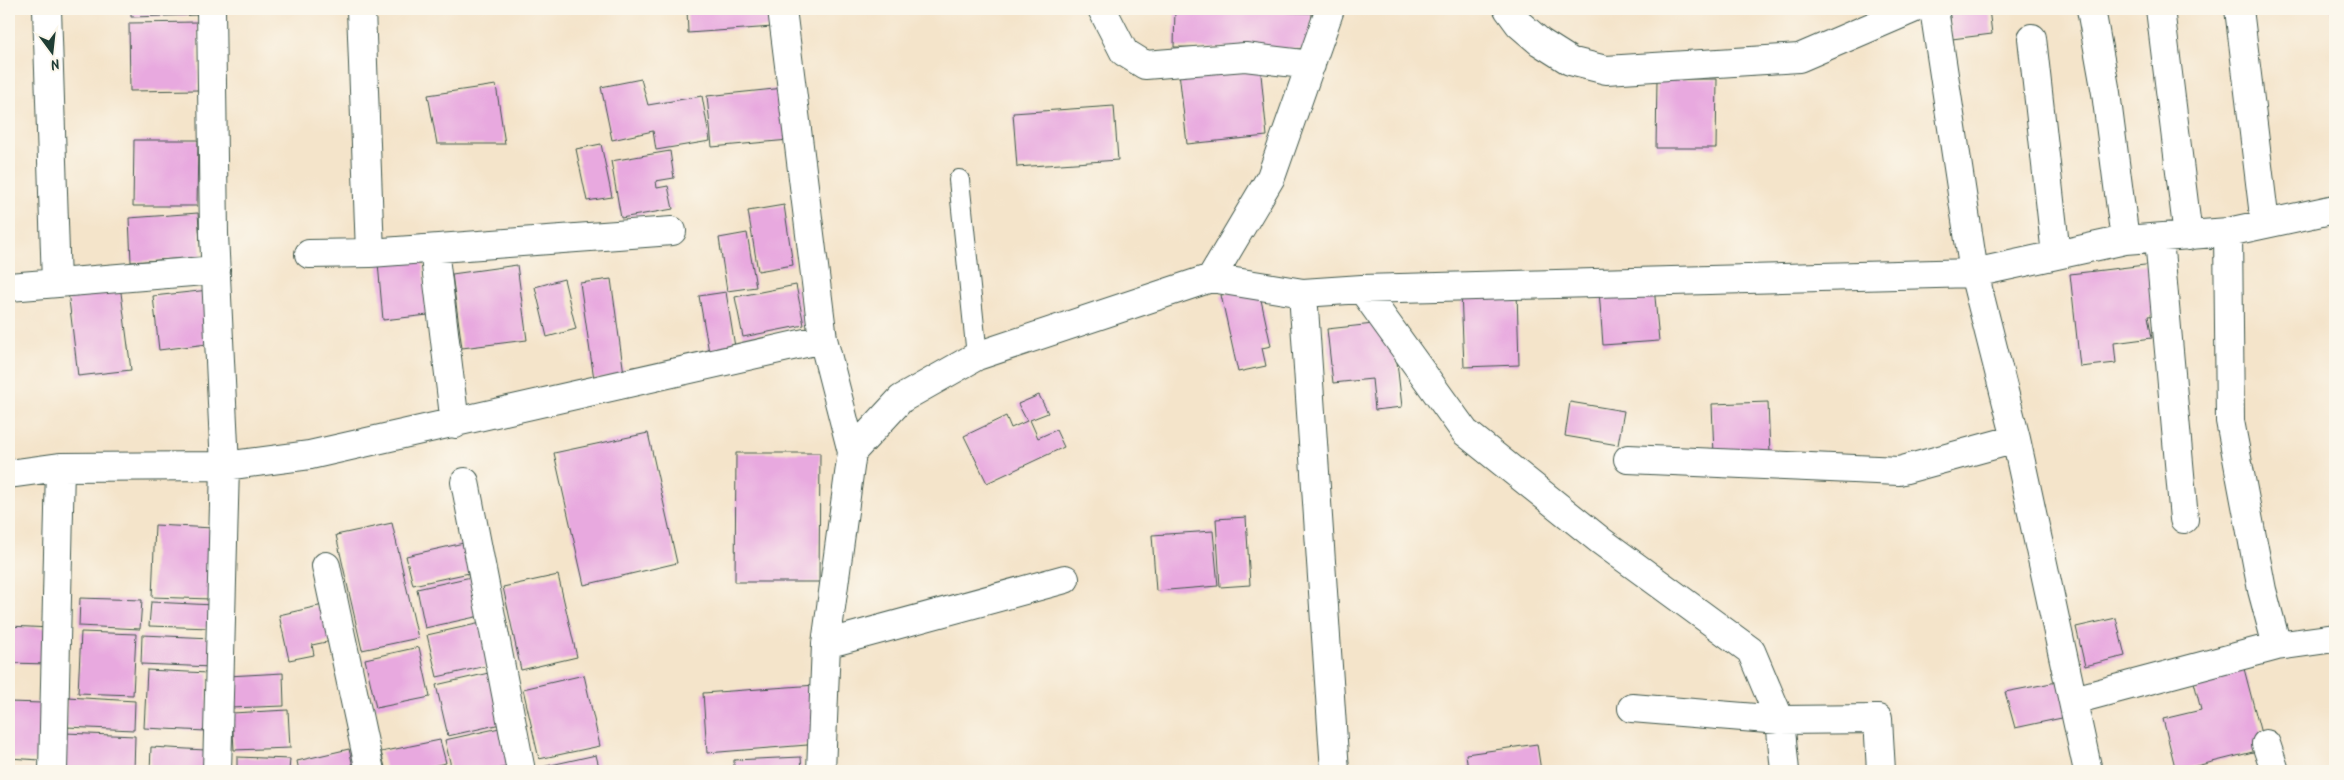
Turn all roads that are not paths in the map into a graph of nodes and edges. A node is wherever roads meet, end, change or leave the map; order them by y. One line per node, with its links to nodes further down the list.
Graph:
1 (47, 9): 30 (street)
2 (211, 9): 27 (street)
3 (361, 9): 25 (street)
4 (782, 9): 34 (street)
5 (1102, 9): 14 (street)
6 (1330, 9): 14 (street)
7 (1508, 9): 8 (street)
8 (1913, 9)
9 (1934, 9): 28 (street)
10 (2091, 9): 22 (street)
11 (2160, 9): 20 (street)
12 (2239, 9): 17 (street)
13 (2032, 38): 26 (street)
14 (1311, 65): 29 (street)
15 (959, 180): 35 (lane)
16 (2335, 209): 17 (street)
17 (2264, 224): 19 (street)
18 (672, 231): 23 (street)
19 (2228, 232): 20 (street); 49 (street)
20 (2188, 236): 21 (street)
21 (2159, 239): 22 (street); 44 (street)
22 (2125, 240): 26 (street)
23 (434, 249): 25 (street); 36 (street)
24 (309, 254): 25 (street)
25 (370, 254)
26 (2056, 255): 28 (street)
27 (216, 270): 30 (street); 40 (street)
28 (1974, 273): 32 (street); 37 (street)
29 (1211, 278): 33 (street); 35 (street)
30 (56, 283): 31 (street)
31 (9, 287)
32 (1362, 289): 33 (street); 52 (street)
33 (1304, 293): 59 (street)
34 (823, 339): 36 (street); 38 (street)
35 (977, 356): 38 (street)
36 (455, 424): 40 (street)
37 (2016, 439): 39 (street); 50 (street)
38 (852, 452): 48 (street)
39 (1628, 459)
40 (225, 466): 41 (street); 55 (street)
41 (60, 467): 42 (street); 54 (street)
42 (9, 474)
43 (465, 482): 57 (street)
44 (2184, 519)
45 (326, 566): 56 (street)
46 (1065, 579): 48 (street)
47 (2335, 638): 49 (street)
48 (826, 644): 58 (street)
49 (2277, 646): 50 (street)
50 (2074, 700): 62 (street)
51 (1632, 708): 52 (street)
52 (1780, 720): 60 (street); 61 (street)
53 (2266, 744): 63 (street)
54 (53, 771)
55 (216, 771)
56 (370, 771)
57 (520, 771)
58 (821, 771)
59 (1335, 771)
60 (1785, 771)
61 (1881, 771)
62 (2088, 771)
63 (2275, 771)

